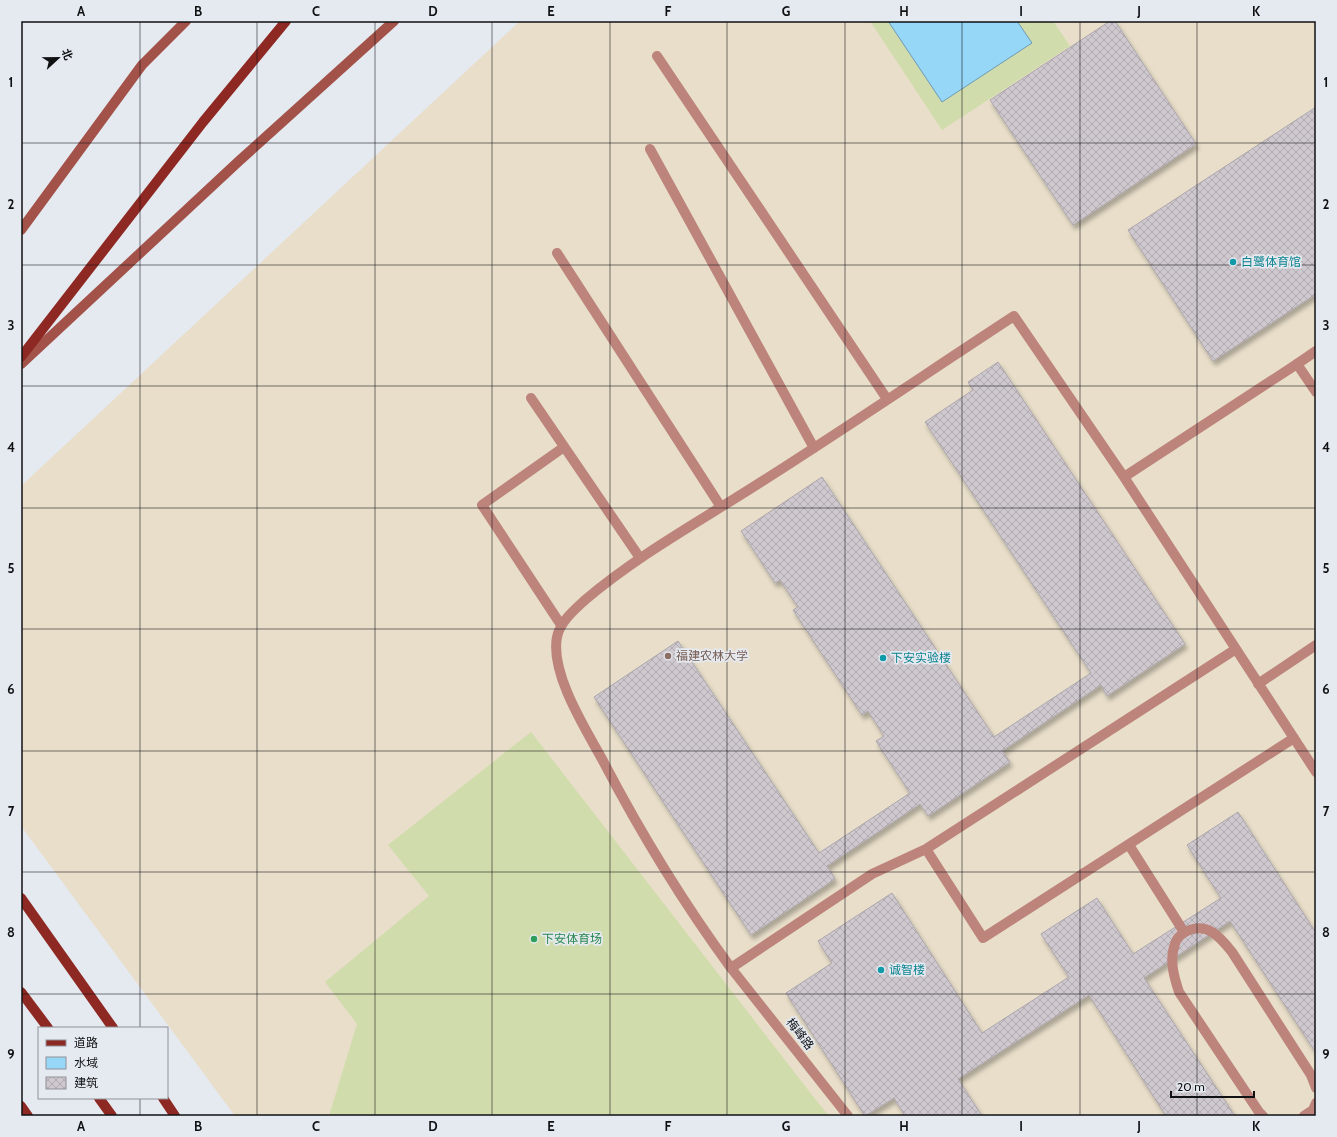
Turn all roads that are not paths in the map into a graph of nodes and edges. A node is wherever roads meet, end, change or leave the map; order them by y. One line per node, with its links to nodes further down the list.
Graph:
1 (186, 21): 6 (main road)
2 (286, 21): 9 (main road)
3 (394, 21): 10 (main road)
4 (657, 56): 14 (street)
5 (650, 149): 16 (street)
6 (21, 230)
7 (556, 254): 18 (street)
8 (1316, 352): 11 (street)
9 (21, 357)
10 (21, 364)
11 (1297, 364): 12 (street); 17 (street)
12 (1316, 392)
13 (531, 398): 15 (street)
14 (887, 399): 16 (street); 17 (street)
15 (564, 447): 19 (street); 20 (street)
16 (814, 448): 18 (street)
17 (1124, 477): 22 (street)
18 (722, 507): 19 (street)
19 (640, 558): 20 (street)
20 (561, 625): 30 (street, 梅峰路)
21 (1316, 646): 23 (street)
22 (1236, 649): 23 (street); 27 (street)
23 (1258, 684): 24 (street)
24 (1294, 738): 25 (street); 26 (street)
25 (1316, 772)
26 (1129, 845): 27 (street); 29 (street)
27 (926, 849): 30 (street)
28 (21, 898): 33 (main road)
29 (1184, 932): 34 (street); 43 (street)
30 (731, 968): 42 (street, 梅峰路)
31 (21, 992): 32 (main road)
32 (47, 1027)
33 (112, 1027)
34 (1316, 1088)
35 (100, 1099): 40 (main road)
36 (164, 1099): 41 (main road)
37 (1316, 1103): 44 (street)
38 (21, 1106): 39 (main road)
39 (28, 1116)
40 (112, 1116)
41 (176, 1116)
42 (848, 1116)
43 (1263, 1116)
44 (1304, 1116)

